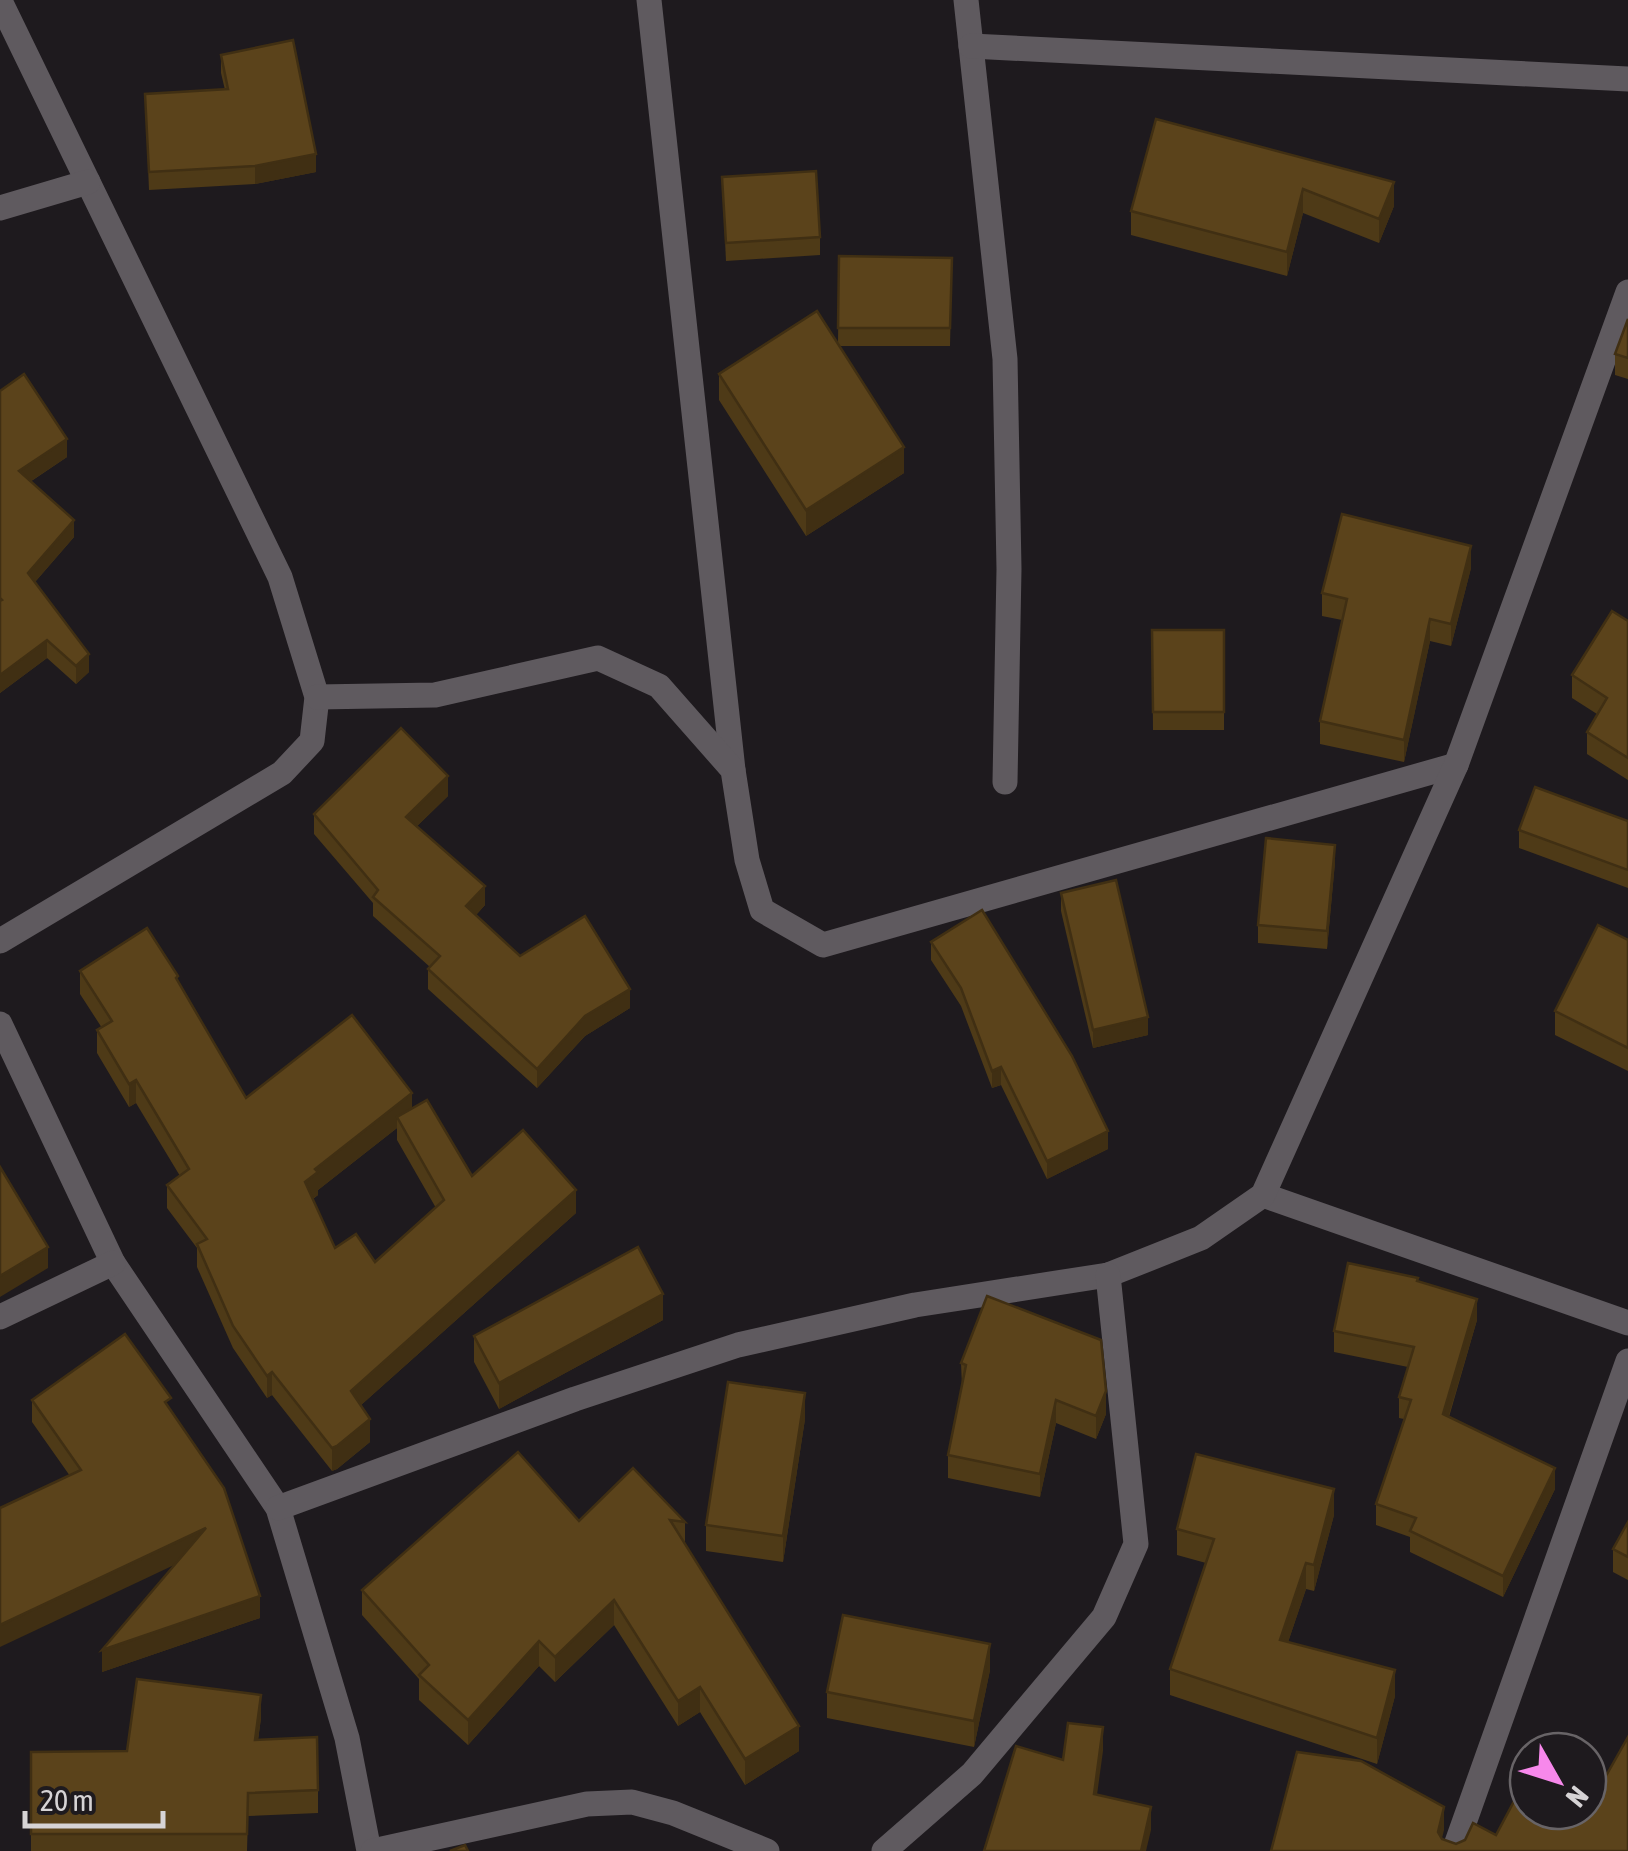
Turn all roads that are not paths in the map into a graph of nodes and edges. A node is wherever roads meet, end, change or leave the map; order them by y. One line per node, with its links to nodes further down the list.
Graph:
1 (649, 0): 11 (street)
2 (966, 0): 4 (street)
3 (0, 1): 6 (street)
4 (970, 46): 5 (street); 12 (street)
5 (1628, 79)
6 (88, 182): 7 (street); 9 (street)
7 (0, 208)
8 (1628, 292): 10 (street)
9 (318, 697): 11 (street); 13 (street)
10 (1456, 765): 11 (street); 15 (street)
11 (733, 770)
12 (1006, 782)
13 (0, 941)
14 (0, 1024): 16 (street)
15 (1263, 1196): 17 (street); 19 (street)
16 (114, 1263): 18 (street); 21 (street)
17 (1108, 1276): 21 (street); 24 (street)
18 (0, 1317)
19 (1628, 1323)
20 (1628, 1361): 25 (street)
21 (278, 1508): 22 (street)
22 (371, 1851): 23 (street)
23 (767, 1851)
24 (884, 1851)
25 (1454, 1851)

